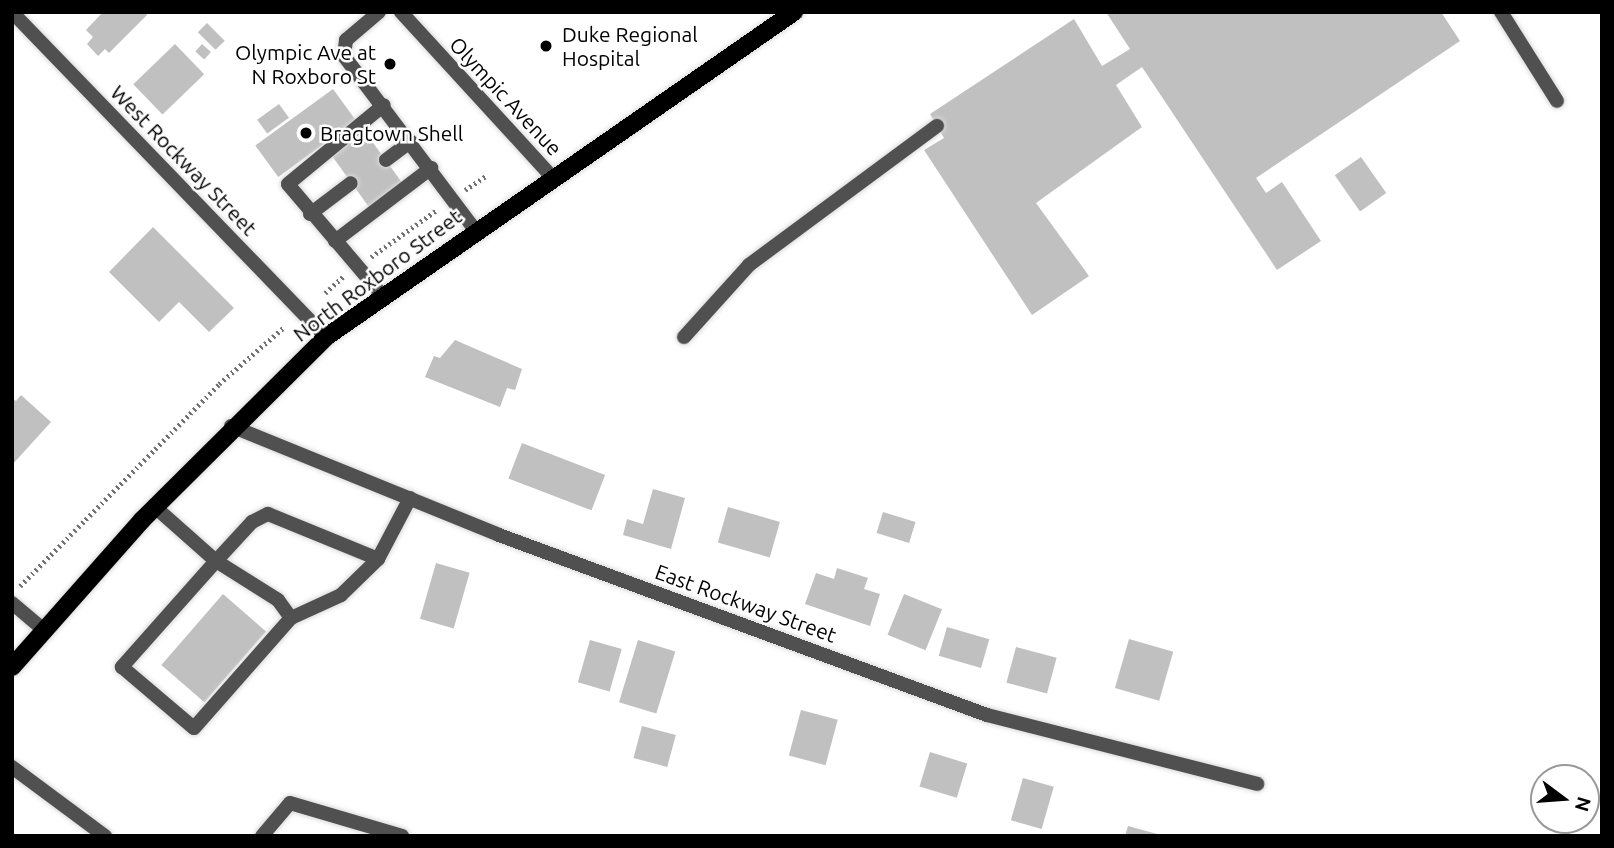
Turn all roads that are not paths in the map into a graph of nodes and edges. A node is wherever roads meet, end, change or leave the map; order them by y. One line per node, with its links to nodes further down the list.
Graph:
1 (12, 12): 18 (street, West Rockway Street)
2 (379, 12): 7 (street)
3 (401, 12): 12 (street, Olympic Avenue)
4 (794, 12): 12 (main road, North Roxboro Street)
5 (1501, 12): 6 (street)
6 (1558, 101)
7 (384, 105): 9 (street); 14 (street)
8 (937, 126): 19 (street)
9 (411, 141): 10 (street); 11 (street)
10 (386, 160)
11 (431, 169): 15 (street); 16 (street)
12 (552, 177): 15 (main road, North Roxboro Street)
13 (351, 183): 14 (street)
14 (310, 214): 16 (street)
15 (475, 230): 17 (main road, North Roxboro Street)
16 (335, 242): 17 (street)
17 (382, 295): 18 (main road, North Roxboro Street)
18 (326, 337): 20 (main road, North Roxboro Street)
19 (684, 337)
20 (232, 426): 21 (street, East Rockway Street); 22 (main road, North Roxboro Street)
21 (410, 498): 23 (street); 30 (street, East Rockway Street)
22 (155, 507): 24 (street); 27 (main road, North Roxboro Street)
23 (378, 559): 24 (street); 26 (street)
24 (216, 561): 26 (street); 26 (street)
25 (12, 603): 27 (street)
26 (291, 618)
27 (44, 630): 28 (main road, North Roxboro Street)
28 (12, 667)
29 (12, 767): 31 (street)
30 (1257, 784)
31 (105, 836)
32 (262, 836): 33 (street)
33 (402, 836)

